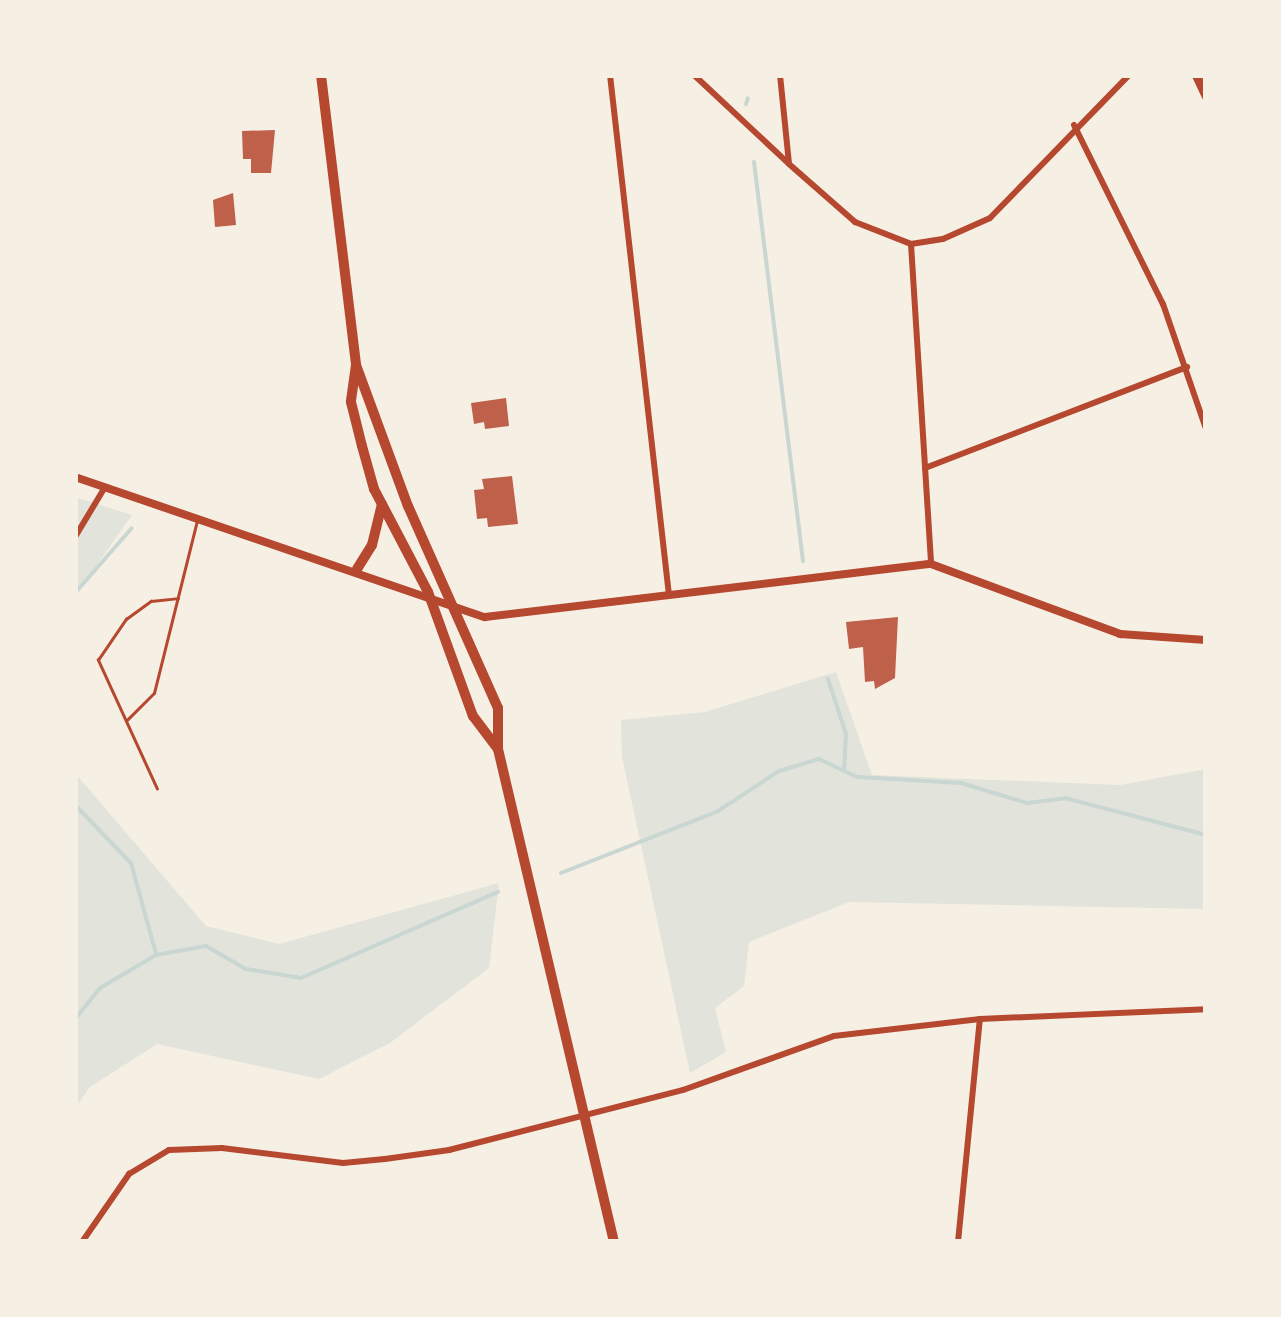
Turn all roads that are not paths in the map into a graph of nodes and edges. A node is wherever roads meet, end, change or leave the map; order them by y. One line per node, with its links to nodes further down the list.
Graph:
1 (195, 75): 2 (street)
2 (321, 75): 3 (street); 13 (main road)
3 (388, 75)
4 (610, 75): 25 (street)
5 (694, 75): 11 (street)
6 (780, 75): 11 (street)
7 (1130, 75): 10 (street)
8 (1196, 75): 9 (main road)
9 (1206, 96)
10 (1074, 126): 12 (street); 14 (street)
11 (789, 164): 12 (street)
12 (911, 244): 16 (street)
13 (356, 365): 19 (main road); 27 (main road)
14 (1188, 367): 15 (street); 16 (street)
15 (1206, 429)
16 (926, 468): 22 (street)
17 (75, 477): 18 (street)
18 (105, 487): 20 (street); 21 (street)
19 (382, 504): 23 (main road); 24 (main road)
20 (198, 517): 23 (street); 26 (lane)
21 (75, 538)
22 (931, 564): 25 (street); 28 (street)
23 (357, 569): 24 (street)
24 (428, 592): 27 (street); 30 (main road)
25 (670, 596): 27 (street)
26 (178, 598): 29 (lane); 29 (lane)
27 (456, 606): 30 (main road)
28 (1206, 640)
29 (126, 721): 31 (lane)
30 (498, 749): 34 (main road)
31 (157, 789)
32 (1206, 1008): 33 (street)
33 (980, 1019): 34 (street); 37 (street)
34 (585, 1114): 35 (street); 36 (main road)
35 (82, 1242)
36 (614, 1242)
37 (958, 1242)

